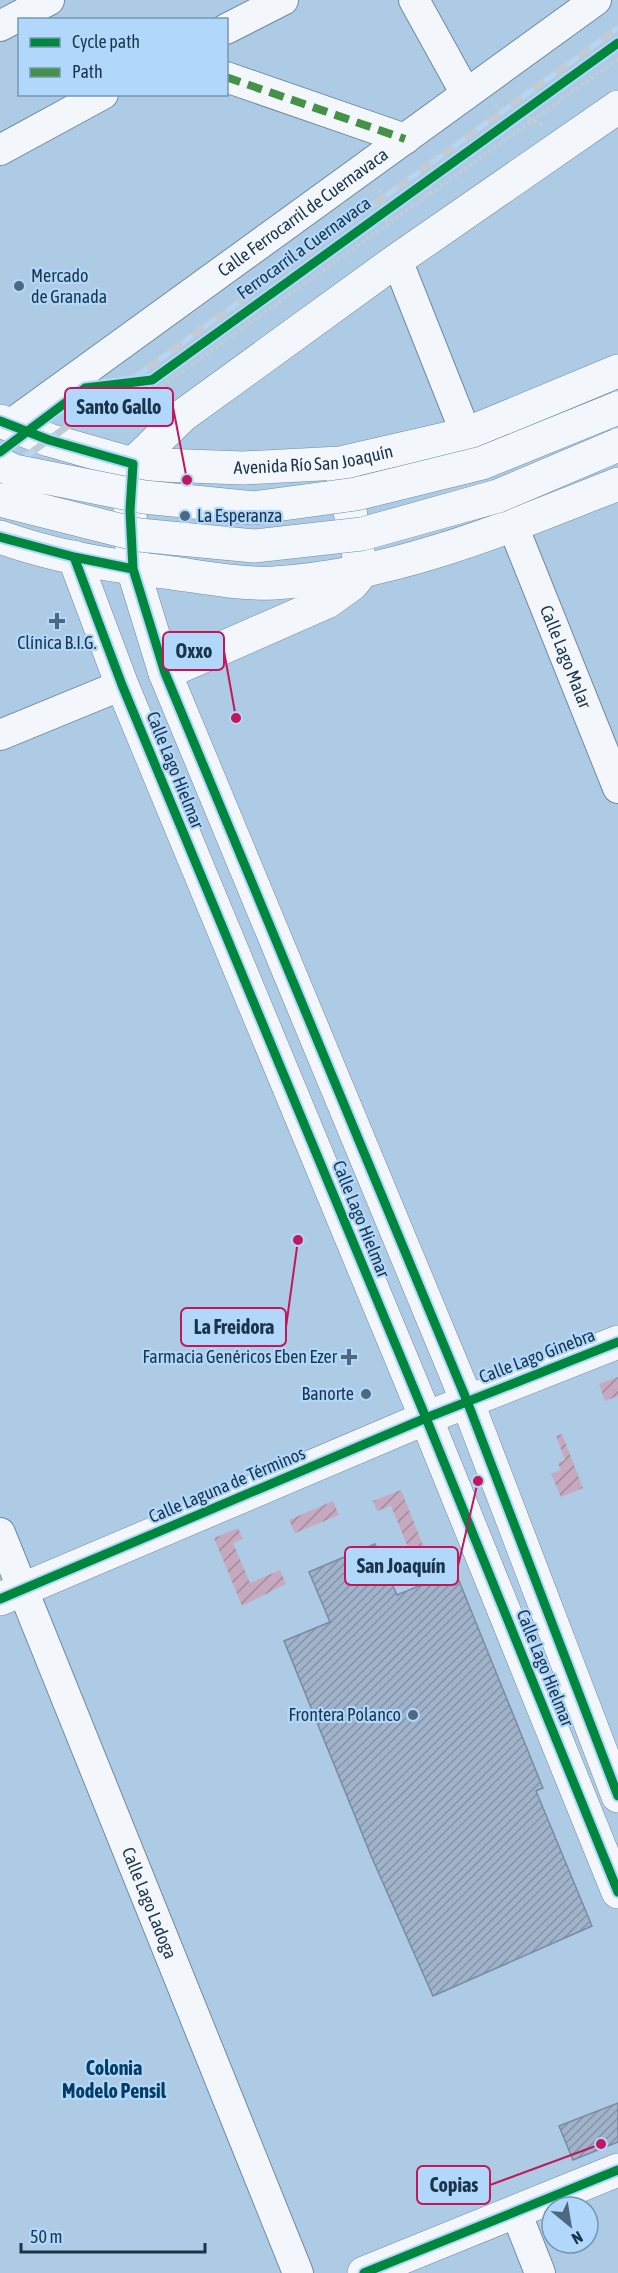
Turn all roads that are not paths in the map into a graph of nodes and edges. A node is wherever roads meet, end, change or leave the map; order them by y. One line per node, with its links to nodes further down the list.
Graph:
1 (49, 0): 5 (street)
2 (283, 0): 6 (street)
3 (414, 0): 8 (street)
4 (596, 0): 8 (street, Calle Ferrocarril de Cuernavaca)
5 (0, 26)
6 (228, 28)
7 (228, 78): 11 (street)
8 (466, 94): 11 (street, Calle Ferrocarril de Cuernavaca)
9 (99, 96): 12 (street)
10 (618, 107): 13 (main road)
11 (405, 139): 16 (street, Calle Ferrocarril de Cuernavaca)
12 (0, 150)
13 (397, 260): 17 (street); 21 (main road)
14 (618, 371): 17 (main road, Avenida Río San Joaquín)
15 (618, 408): 20 (main road, Avenida Río San Joaquín, bridge)
16 (5, 423): 21 (main road, Avenida Río San Joaquín)
17 (466, 434): 19 (main road, Avenida Río San Joaquín)
18 (618, 445): 23 (main road, bridge)
19 (340, 463): 21 (main road, Avenida Río San Joaquín); 28 (main road)
20 (0, 464)
21 (133, 464): 27 (main road, Calle Lago Hielmar)
22 (618, 484): 24 (main road)
23 (0, 500)
24 (513, 526): 28 (main road); 32 (street, Calle Lago Malar)
25 (1, 539): 26 (main road)
26 (74, 558): 27 (main road); 30 (main road, Calle Lago Hielmar)
27 (133, 569): 28 (main road); 29 (main road, Calle Lago Hielmar)
28 (362, 572): 29 (main road)
29 (165, 673): 34 (main road, Calle Lago Hielmar)
30 (122, 685): 31 (street); 35 (main road, Calle Lago Hielmar)
31 (0, 735)
32 (618, 788)
33 (618, 1342): 34 (main road, Calle Lago Ginebra)
34 (467, 1401): 35 (main road, Calle Laguna de Términos); 38 (main road, Calle Lago Hielmar)
35 (426, 1418): 37 (main road, Calle Laguna de Términos); 39 (main road, Calle Lago Hielmar)
36 (0, 1533): 37 (street, Calle Lago Ladoga)
37 (12, 1594): 42 (street, Calle Lago Ladoga)
38 (618, 1796)
39 (618, 1892)
40 (618, 2170): 41 (main road)
41 (516, 2212): 43 (main road); 44 (street)
42 (298, 2273)
43 (364, 2273)
44 (540, 2273)

